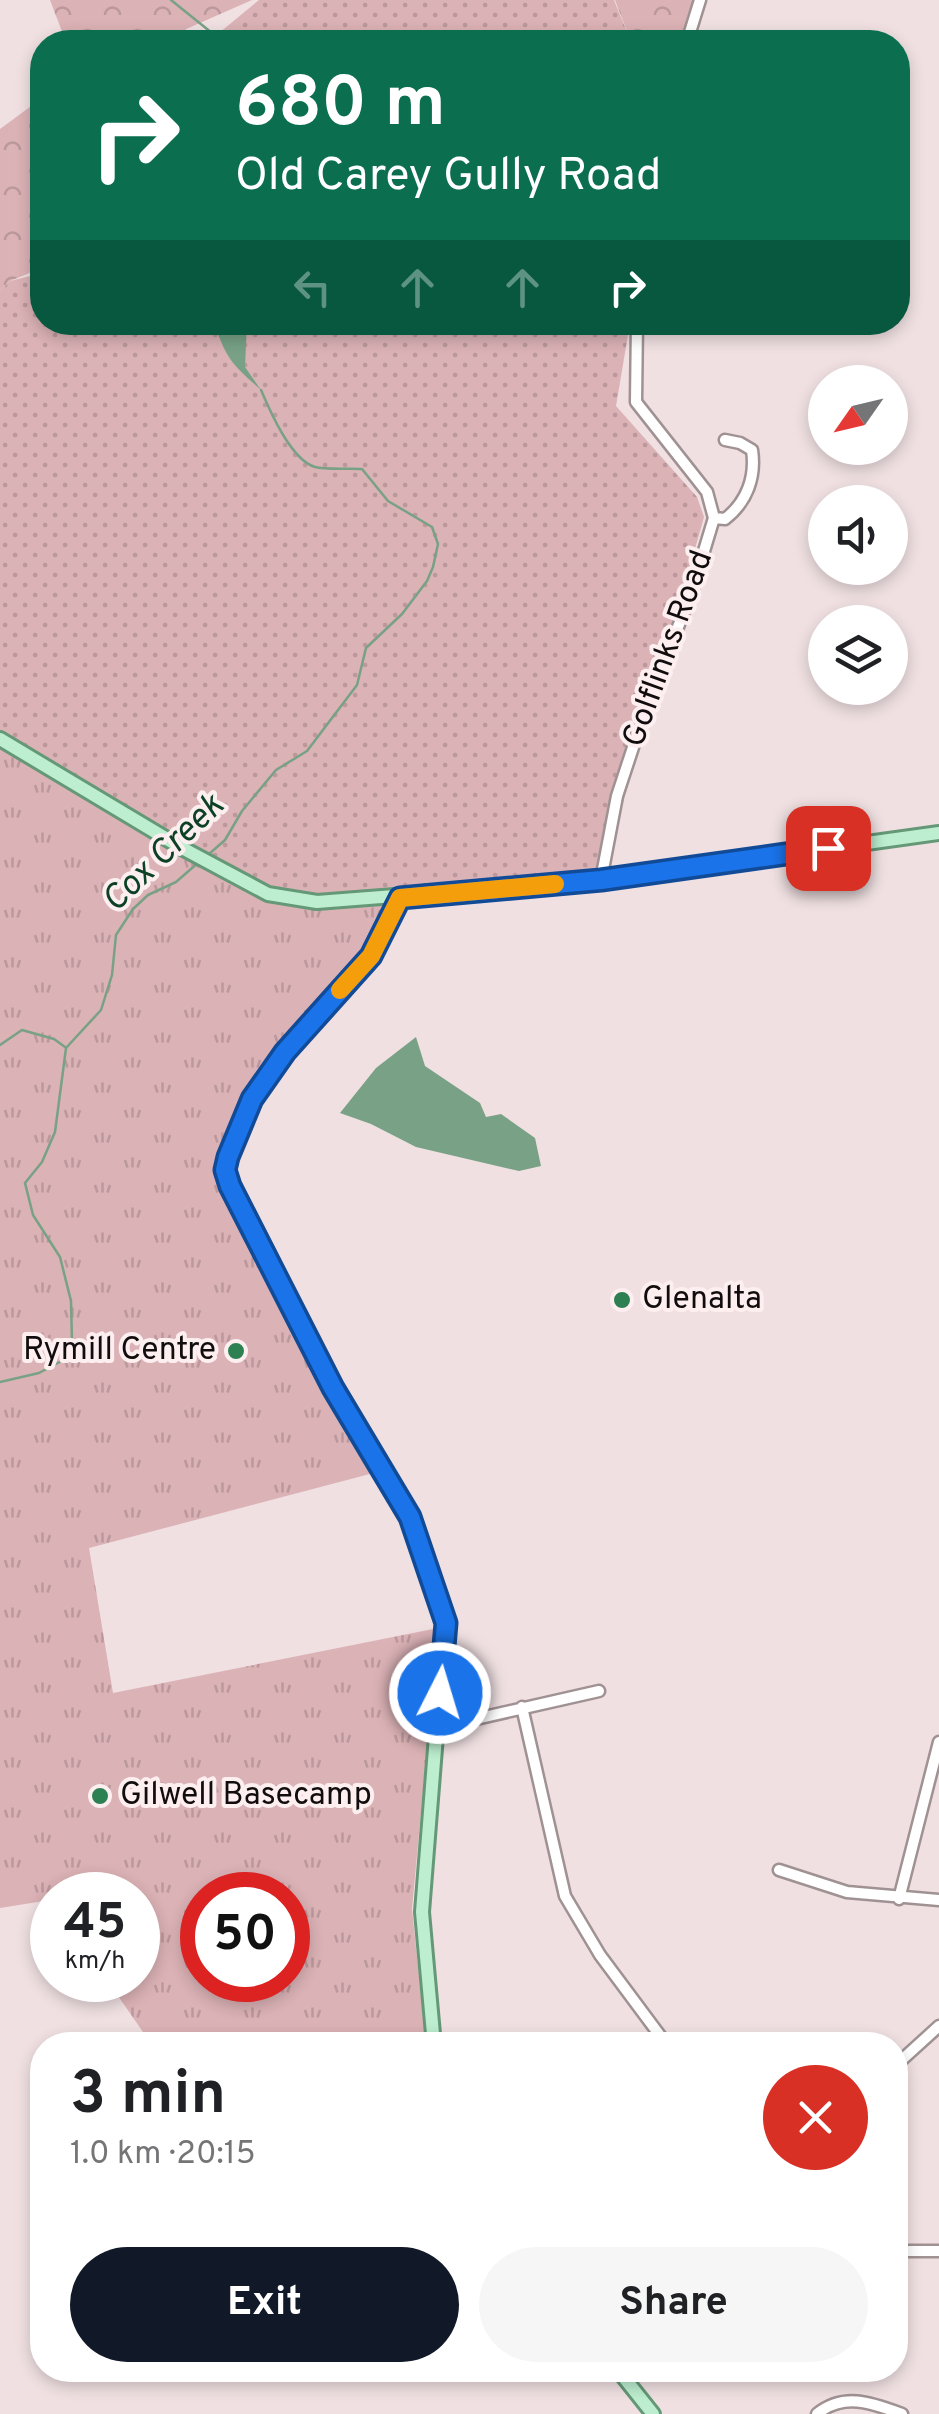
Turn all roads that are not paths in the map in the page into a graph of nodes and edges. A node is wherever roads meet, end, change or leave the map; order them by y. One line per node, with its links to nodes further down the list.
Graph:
1 (700, 0): 2 (street)
2 (690, 30)
3 (636, 335): 5 (street, Golflinks Road)
4 (725, 440): 5 (street)
5 (714, 518): 8 (street, Golflinks Road)
6 (0, 739): 9 (main road)
7 (939, 832): 8 (main road)
8 (601, 880): 9 (main road)
9 (400, 898): 12 (main road)
10 (599, 1691): 11 (street)
11 (522, 1707): 12 (street); 19 (street)
12 (436, 1728): 18 (main road)
13 (939, 1742): 15 (street)
14 (780, 1870): 15 (street)
15 (899, 1899): 16 (street)
16 (939, 1900)
17 (939, 2026): 20 (street)
18 (433, 2032)
19 (657, 2032)
20 (908, 2054)
21 (939, 2251): 22 (street)
22 (908, 2252)
23 (627, 2382): 24 (main road)
24 (652, 2414)
25 (818, 2414): 26 (street)
26 (902, 2414)

